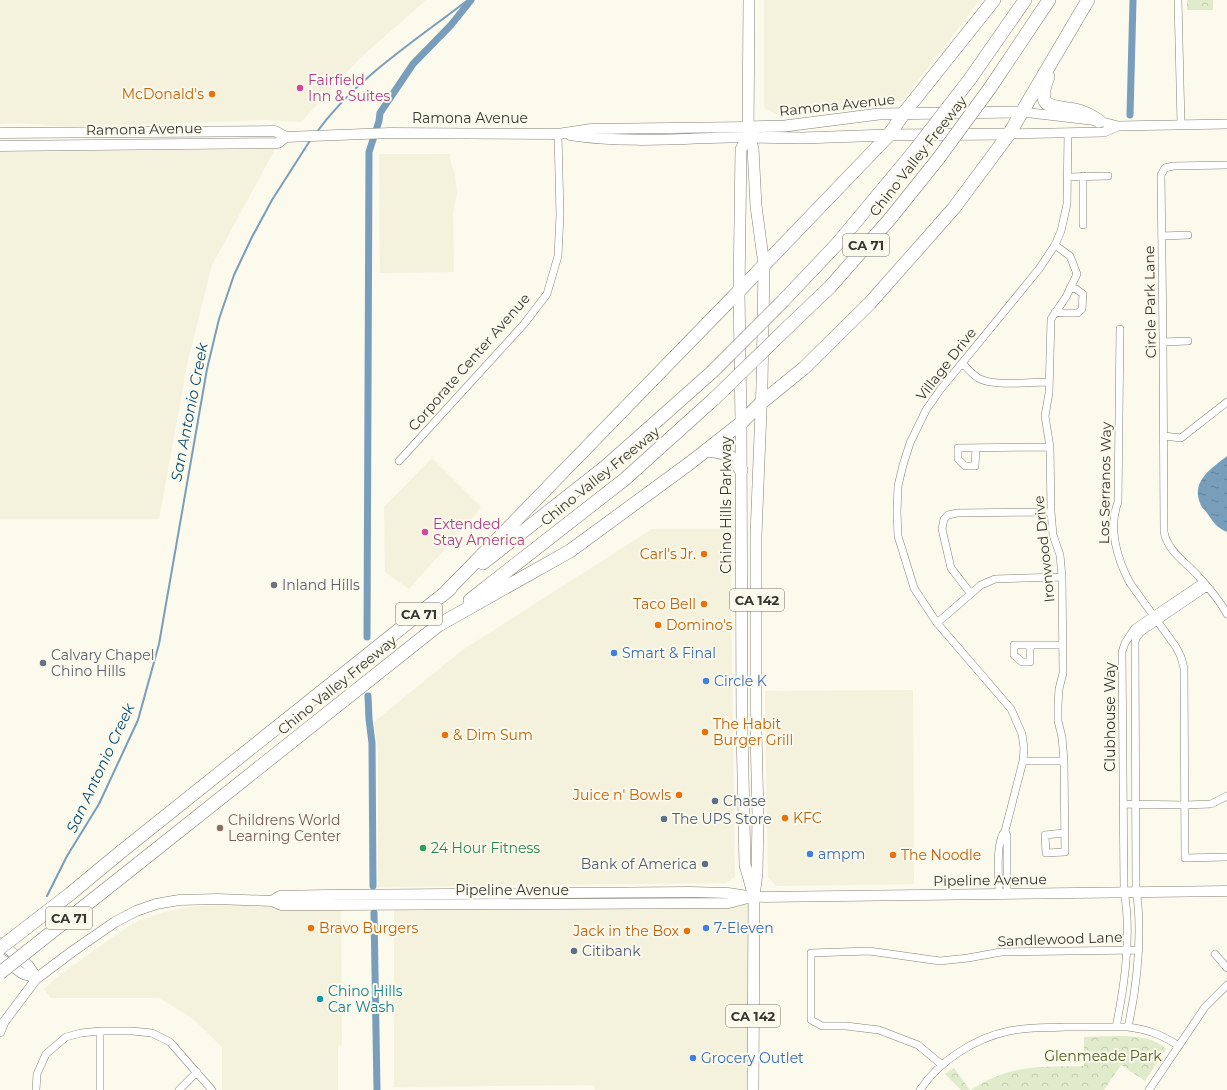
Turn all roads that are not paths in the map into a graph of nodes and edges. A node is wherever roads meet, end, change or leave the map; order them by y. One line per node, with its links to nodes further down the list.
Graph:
1 (749, 0): 15 (main road, Chino Hills Parkway)
2 (994, 0): 9 (highway)
3 (1025, 0): 53 (highway, Chino Valley Freeway / CA 71, bridge)
4 (1049, 0): 58 (highway, Chino Valley Freeway / CA 71, bridge)
5 (1088, 0): 7 (highway)
6 (1178, 0): 11 (street)
7 (1059, 50): 8 (highway); 10 (highway)
8 (1022, 112): 9 (main road, Ramona Avenue); 10 (street, Ramona Avenue); 19 (highway)
9 (904, 113): 15 (main road, Ramona Avenue); 20 (highway)
10 (1099, 121): 13 (street, Ramona Avenue)
11 (1180, 124): 12 (street, Ramona Avenue); 13 (street, Ramona Avenue)
12 (1227, 124)
13 (1118, 126): 17 (street, Ramona Avenue)
14 (180, 132): 16 (main road, Ramona Avenue); 21 (main road, Ramona Avenue); 22 (main road)
15 (748, 132): 18 (main road, Ramona Avenue); 20 (main road, Ramona Avenue); 32 (main road, Chino Hills Parkway); 34 (main road, Chino Hills Parkway)
16 (0, 133)
17 (1068, 133): 19 (street, Ramona Avenue); 27 (street, Village Drive)
18 (558, 134): 21 (main road, Ramona Avenue); 48 (street, Corporate Center Avenue)
19 (1009, 134): 20 (main road, Ramona Avenue); 42 (highway)
20 (889, 135): 32 (highway)
21 (286, 136): 22 (main road, Ramona Avenue)
22 (180, 144): 23 (main road, Ramona Avenue)
23 (0, 146)
24 (1227, 165): 30 (street, Circle Park Lane)
25 (1083, 176): 26 (street); 27 (street); 28 (street)
26 (1108, 176)
27 (1068, 177): 31 (street, Village Drive)
28 (1083, 225)
29 (1188, 235): 30 (street)
30 (1162, 236): 38 (street, Circle Park Lane)
31 (1055, 245): 33 (street, Ironwood Drive); 39 (street, Village Drive)
32 (764, 265): 34 (highway); 42 (main road, Chino Hills Parkway / CA 142)
33 (1070, 288): 35 (street, Ironwood Drive); 35 (street)
34 (739, 291): 43 (main road, Chino Hills Parkway / CA 142); 53 (highway)
35 (1055, 312): 40 (street, Ironwood Drive)
36 (1120, 329): 56 (street, Los Serranos Way)
37 (1188, 341): 38 (street)
38 (1164, 342): 44 (street, Circle Park Lane)
39 (962, 363): 40 (street); 57 (street, Village Drive)
40 (1049, 382): 45 (street, Ironwood Drive)
41 (1227, 402): 44 (street)
42 (761, 403): 43 (highway); 73 (main road, Chino Hills Parkway / CA 142)
43 (741, 423): 47 (highway); 49 (main road, Chino Hills Parkway / CA 142)
44 (1164, 436): 52 (street, Circle Park Lane)
45 (1050, 447): 46 (street); 50 (street, Ironwood Drive)
46 (976, 448)
47 (705, 451): 49 (highway); 58 (highway)
48 (399, 461)
49 (741, 470): 73 (main road, Chino Hills Parkway / CA 142)
50 (1051, 512): 51 (street, Ironwood Drive); 54 (street)
51 (1062, 577): 54 (street); 60 (street, Ironwood Drive)
52 (1205, 585): 55 (street, Circle Park Lane); 56 (street, Clubhouse Way)
53 (444, 594): 75 (highway, Chino Valley Freeway / CA 71, bridge)
54 (971, 594): 57 (street)
55 (1227, 614)
56 (1156, 618): 64 (street, Clubhouse Way); 65 (street, Clubhouse Way); 66 (street, Los Serranos Way)
57 (937, 623): 61 (street, Village Drive)
58 (435, 627): 81 (highway, Chino Valley Freeway / CA 71, bridge)
59 (1030, 645): 60 (street)
60 (1063, 645): 62 (street, Ironwood Drive)
61 (1023, 761): 62 (street); 72 (street, Village Drive)
62 (1064, 761): 67 (street, Ironwood Drive)
63 (1227, 796): 66 (street)
64 (1123, 804): 65 (street); 69 (street, Clubhouse Way)
65 (1135, 804): 66 (street); 70 (street, Clubhouse Way)
66 (1186, 805): 68 (street, Los Serranos Way)
67 (1064, 833)
68 (1227, 857)
69 (1124, 891): 70 (main road, Pipeline Avenue); 72 (main road, Pipeline Avenue); 76 (street, Clubhouse Way)
70 (1136, 891): 71 (main road, Pipeline Avenue); 77 (street, Clubhouse Way)
71 (1227, 891)
72 (1004, 894): 73 (main road, Pipeline Avenue)
73 (754, 897): 82 (main road, Pipeline Avenue); 95 (main road, Chino Hills Parkway / CA 142)
74 (0, 943): 82 (main road)
75 (0, 948)
76 (1127, 950): 77 (street, Sandlewood Lane); 84 (street, Clubhouse Way); 89 (street, Sandlewood Lane)
77 (1139, 950): 85 (street, Clubhouse Way)
78 (1215, 954): 80 (street)
79 (0, 958): 82 (main road)
80 (1227, 968)
81 (0, 973)
82 (37, 978): 87 (street)
83 (1227, 985): 88 (street)
84 (1116, 1027): 85 (street); 89 (street)
85 (1128, 1027): 88 (street)
86 (100, 1031): 90 (street); 91 (street); 92 (street)
87 (0, 1032)
88 (1179, 1046): 97 (street)
89 (942, 1065): 96 (street)
90 (197, 1072): 93 (street); 94 (street)
91 (36, 1090)
92 (100, 1090)
93 (179, 1090)
94 (212, 1090)
95 (753, 1090)
96 (920, 1090)
97 (1149, 1090)

